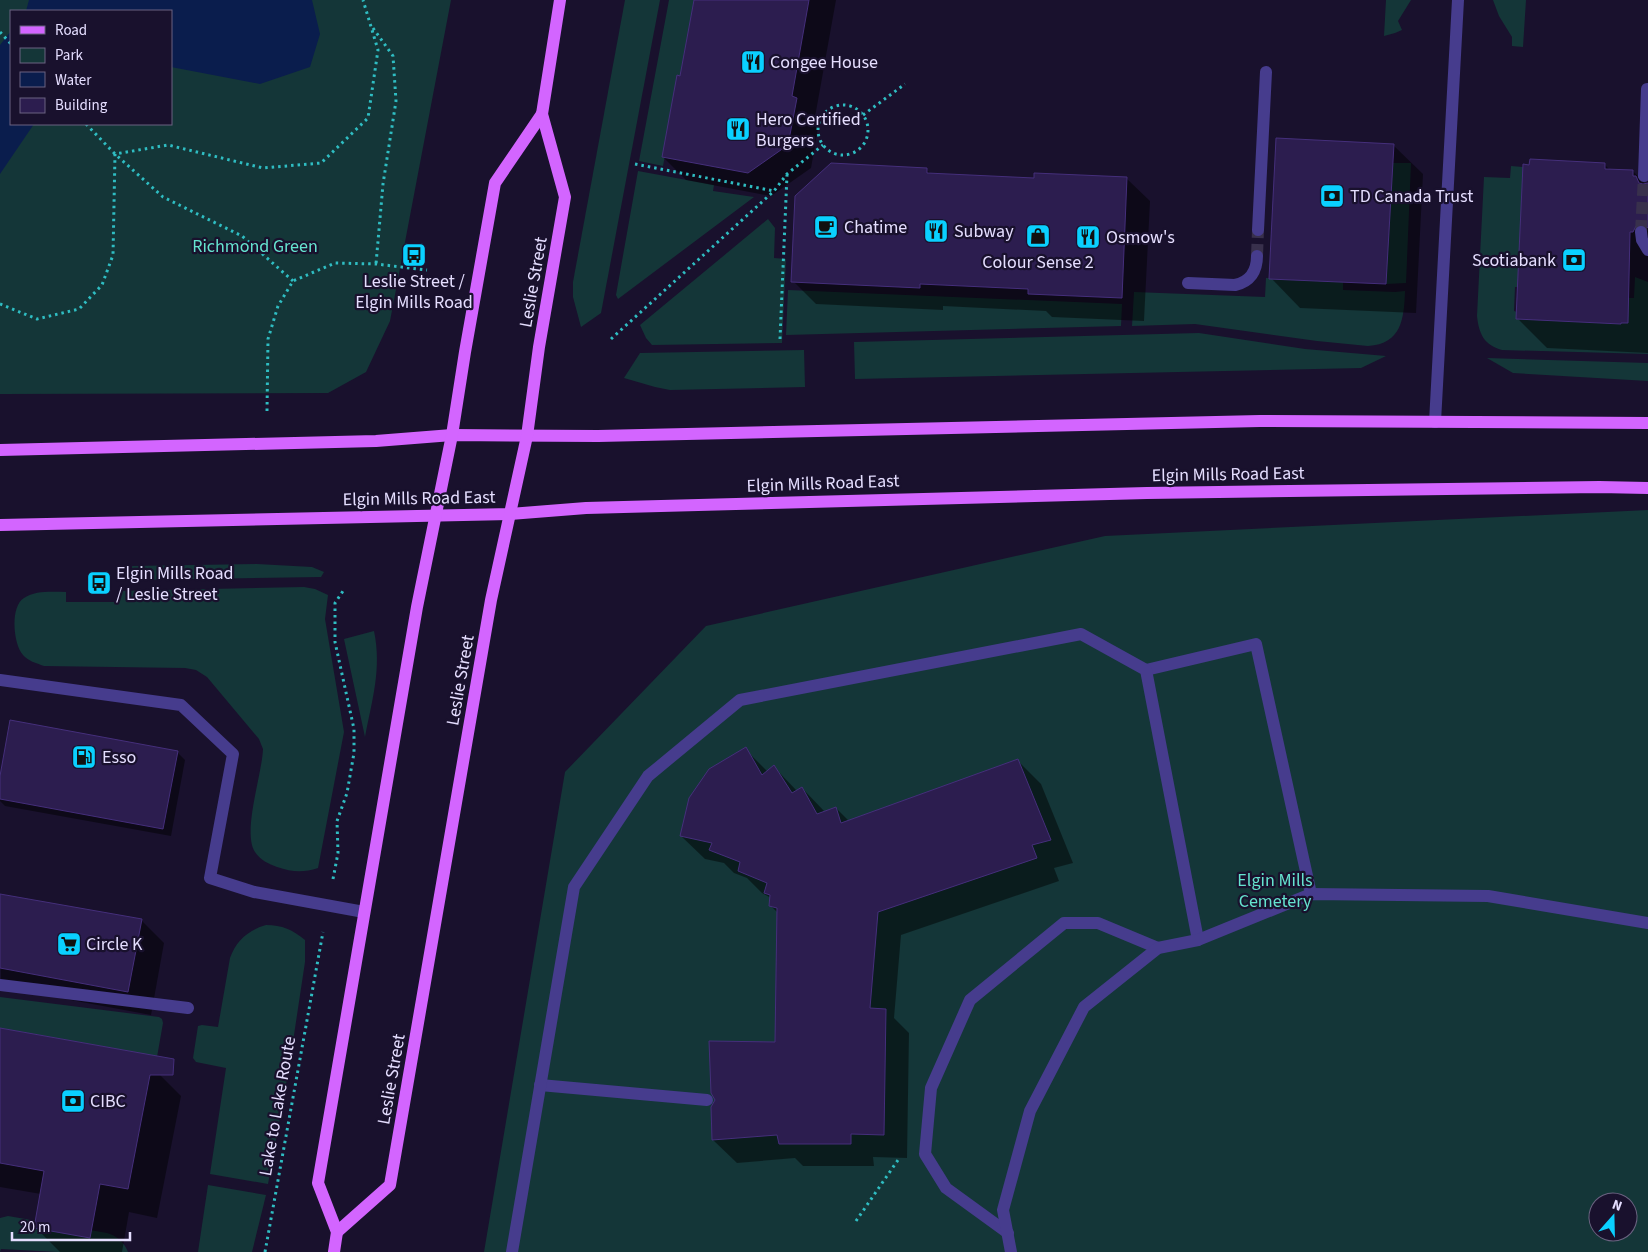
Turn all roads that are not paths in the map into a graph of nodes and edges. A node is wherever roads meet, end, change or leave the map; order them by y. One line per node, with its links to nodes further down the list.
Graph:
1 (560, 0): 5 (main road, Leslie Street)
2 (1458, 0): 12 (lane)
3 (1266, 72): 7 (lane)
4 (1647, 89): 6 (lane)
5 (542, 114): 14 (main road, Leslie Street); 15 (main road, Leslie Street)
6 (1644, 176)
7 (1258, 230)
8 (1641, 232): 9 (lane)
9 (1648, 250)
10 (1257, 256): 11 (lane)
11 (1188, 283)
12 (1435, 422): 13 (main road); 15 (main road)
13 (1648, 423)
14 (452, 435): 15 (main road); 16 (main road); 18 (main road, Leslie Street)
15 (527, 436): 19 (main road, Leslie Street)
16 (0, 450)
17 (1648, 488): 19 (main road, Elgin Mills Road East)
18 (435, 514): 19 (main road, Elgin Mills Road East); 20 (main road, Elgin Mills Road East); 24 (main road, Leslie Street)
19 (510, 514): 32 (main road, Leslie Street)
20 (0, 525)
21 (1146, 670): 23 (lane); 26 (lane); 30 (lane)
22 (0, 680): 24 (lane)
23 (1311, 894): 25 (lane); 26 (lane)
24 (364, 912): 32 (main road, Leslie Street)
25 (1648, 923)
26 (1198, 940): 27 (lane)
27 (1158, 948): 33 (lane); 33 (lane)
28 (0, 986): 29 (lane)
29 (188, 1008)
30 (540, 1085): 31 (lane); 35 (lane)
31 (707, 1100)
32 (337, 1232): 34 (main road, Leslie Street)
33 (1008, 1233): 36 (lane)
34 (334, 1252)
35 (512, 1252)
36 (1011, 1252)

